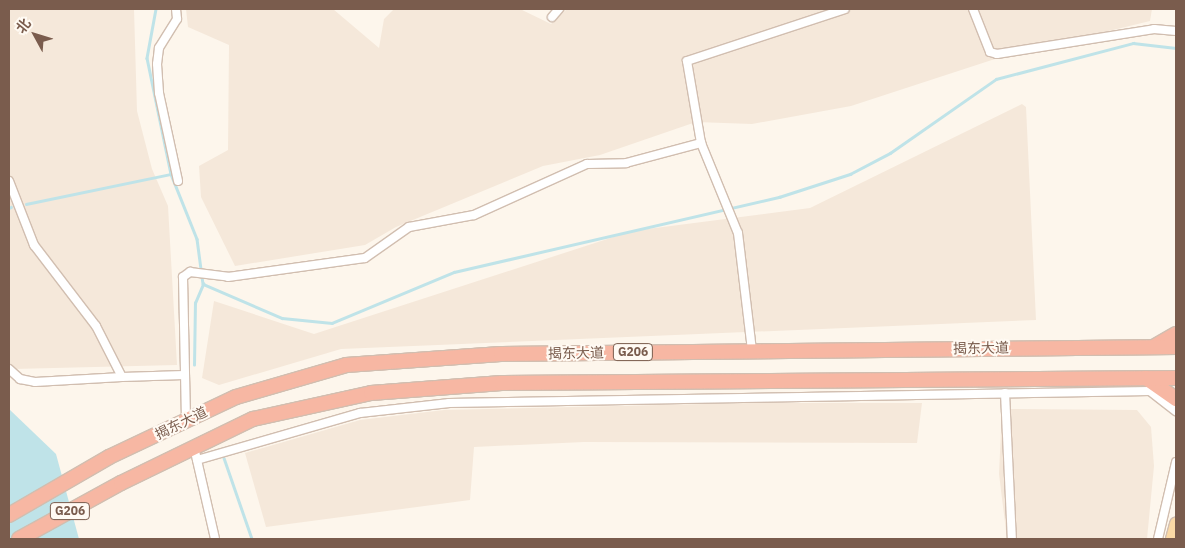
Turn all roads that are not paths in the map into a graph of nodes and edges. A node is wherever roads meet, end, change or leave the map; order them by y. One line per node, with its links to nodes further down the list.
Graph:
1 (176, 9): 9 (street)
2 (559, 9): 5 (street)
3 (845, 9): 7 (street)
4 (973, 9): 6 (street)
5 (552, 17)
6 (1176, 31)
7 (701, 143): 13 (street); 15 (street)
8 (9, 181): 17 (street)
9 (178, 181)
10 (1176, 334): 11 (highway)
11 (1154, 347): 12 (highway, 揭东大道 / G206); 13 (highway, 揭东大道 / G206)
12 (1176, 347)
13 (752, 350): 22 (highway, 揭东大道 / G206)
14 (9, 369): 17 (street)
15 (184, 375): 17 (street); 22 (street)
16 (1145, 377): 18 (highway, 揭东大道 / G206); 20 (highway); 23 (highway, 揭东大道 / G206)
17 (122, 378)
18 (1176, 378)
19 (1005, 392): 21 (street); 23 (street); 29 (street)
20 (1176, 399)
21 (1176, 411)
22 (186, 420): 25 (highway, 揭东大道 / G206)
23 (195, 454): 27 (highway, 揭东大道 / G206); 28 (street)
24 (1176, 462): 30 (street)
25 (9, 515)
26 (1176, 524): 31 (main road)
27 (19, 539)
28 (215, 539)
29 (1012, 539)
30 (1158, 539)
31 (1172, 539)

